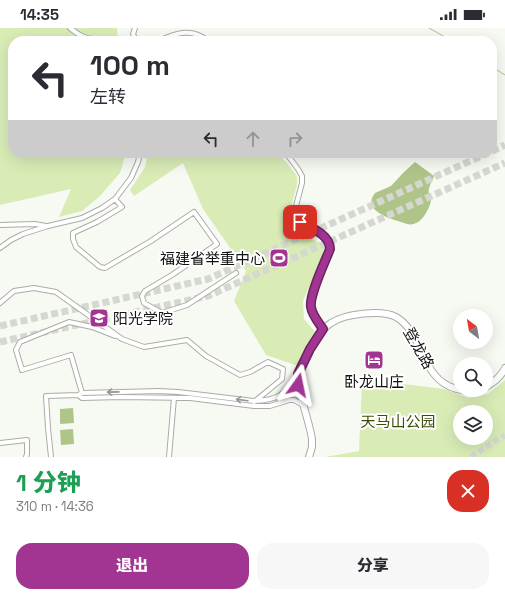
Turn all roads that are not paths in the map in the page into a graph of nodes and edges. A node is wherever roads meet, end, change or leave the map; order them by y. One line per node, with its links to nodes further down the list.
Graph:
1 (70, 28): 2 (street)
2 (80, 36)
3 (170, 36): 4 (street)
4 (205, 36)
5 (139, 158): 7 (street)
6 (290, 158): 13 (street)
7 (115, 199): 9 (street); 11 (street)
8 (0, 225): 9 (street)
9 (48, 226): 10 (street)
10 (0, 248)
11 (236, 273)
12 (0, 303): 14 (street)
13 (323, 329): 16 (street, 登龙路); 18 (street, 登龙路)
14 (122, 339): 21 (street); 26 (street)
15 (505, 368): 17 (street)
16 (298, 374): 19 (street, 登龙路); 25 (street)
17 (493, 383)
18 (453, 388)
19 (299, 390): 25 (street); 27 (street, 登龙路)
20 (155, 391): 21 (street, one-way to 21); 22 (street); 24 (street)
21 (80, 394): 22 (street); 30 (street)
22 (156, 397): 23 (street)
23 (174, 398): 24 (street); 31 (street)
24 (204, 398): 26 (street)
25 (279, 400): 26 (street); 27 (street)
26 (254, 404)
27 (304, 404): 32 (street, 登龙路)
28 (0, 442): 29 (street)
29 (26, 457)
30 (51, 457)
31 (169, 457)
32 (309, 457)

